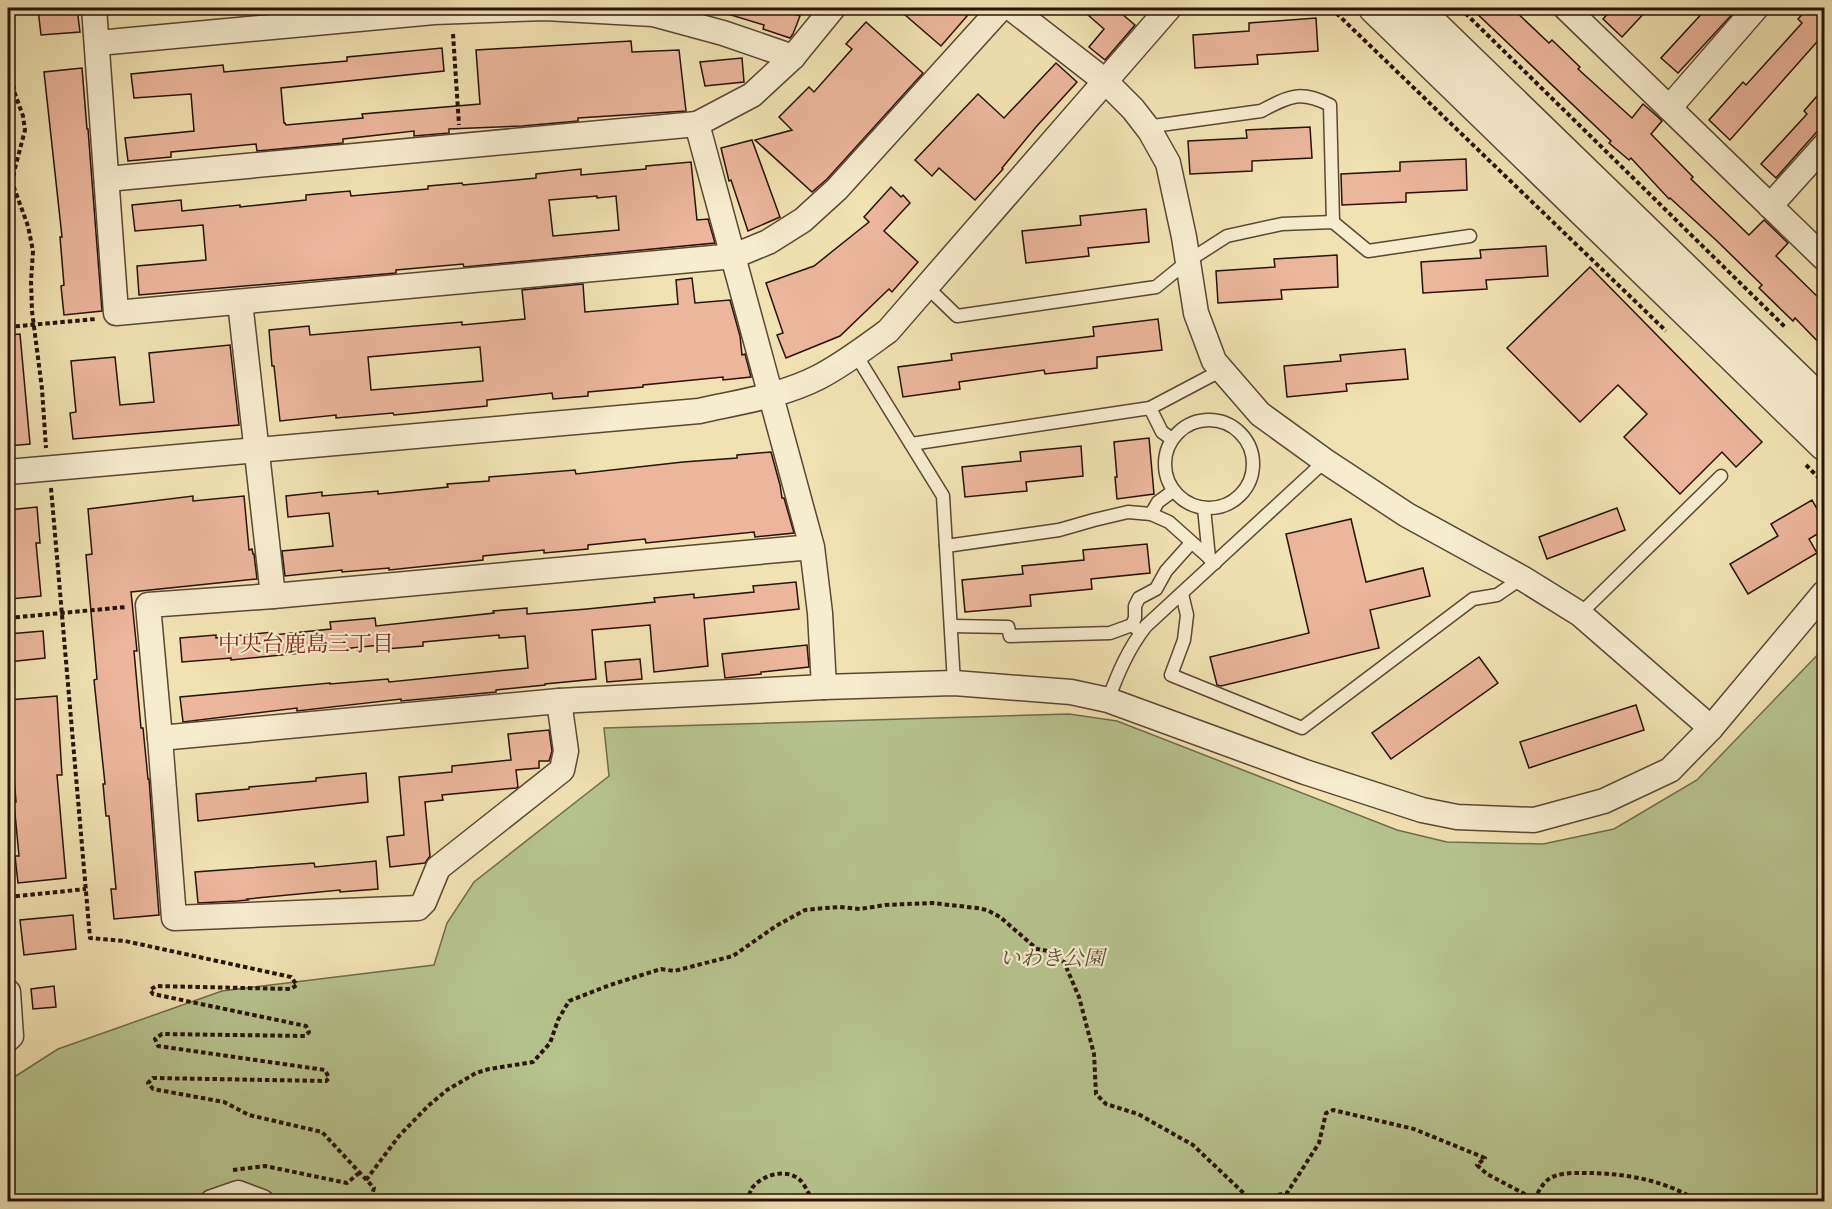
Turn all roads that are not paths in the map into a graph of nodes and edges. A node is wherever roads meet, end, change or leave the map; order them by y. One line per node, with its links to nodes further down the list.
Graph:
1 (94, 8): 10 (street)
2 (833, 8): 11 (street)
3 (1001, 8): 21 (street)
4 (1011, 8): 12 (street)
5 (1169, 8): 12 (street)
6 (1374, 8): 34 (street)
7 (1416, 8): 29 (street)
8 (1566, 8): 13 (street)
9 (1756, 8): 13 (street)
10 (98, 43): 11 (street); 17 (street)
11 (793, 57): 14 (street)
12 (1105, 81): 15 (street); 24 (street)
13 (1669, 108): 18 (street)
14 (697, 124): 17 (street); 21 (street)
15 (1146, 127): 19 (lane); 23 (street)
16 (1824, 146): 18 (street)
17 (107, 179): 25 (street)
18 (1770, 206): 22 (street)
19 (1333, 222): 20 (lane); 23 (lane)
20 (1470, 236)
21 (734, 256): 25 (street); 28 (street)
22 (1824, 258)
23 (1188, 261): 24 (lane); 27 (street)
24 (927, 287): 26 (street)
25 (240, 302): 33 (street)
26 (856, 355): 28 (street); 32 (lane)
27 (1222, 370): 30 (lane); 35 (street)
28 (772, 395): 33 (street); 43 (street)
29 (1824, 404)
30 (1150, 408): 31 (lane); 32 (lane)
31 (1172, 439): 38 (lane); 39 (lane)
32 (910, 444): 42 (lane)
33 (255, 449): 36 (street); 48 (street)
34 (1812, 452)
35 (1325, 461): 44 (lane); 45 (street)
36 (8, 471)
37 (1721, 476): 49 (lane)
38 (1173, 491): 39 (lane); 40 (lane)
39 (1204, 508): 44 (lane)
40 (1151, 514): 41 (lane); 42 (lane)
41 (1191, 543): 44 (lane); 51 (lane)
42 (946, 546): 50 (lane)
43 (812, 547): 48 (street); 53 (street)
44 (1212, 560): 47 (lane)
45 (1522, 578): 47 (lane); 49 (street)
46 (1824, 593): 56 (street)
47 (1182, 594): 51 (lane)
48 (273, 597): 57 (street)
49 (1580, 614): 56 (street)
50 (951, 626): 51 (lane); 52 (lane)
51 (1137, 629): 54 (lane)
52 (954, 683): 53 (street); 54 (street)
53 (824, 687): 55 (street)
54 (1108, 700): 56 (street)
55 (559, 701): 57 (street); 57 (street)
56 (1711, 728)
57 (160, 738)
58 (8, 992): 59 (street)
59 (8, 1039)
60 (217, 1199): 61 (street)
61 (262, 1202)

